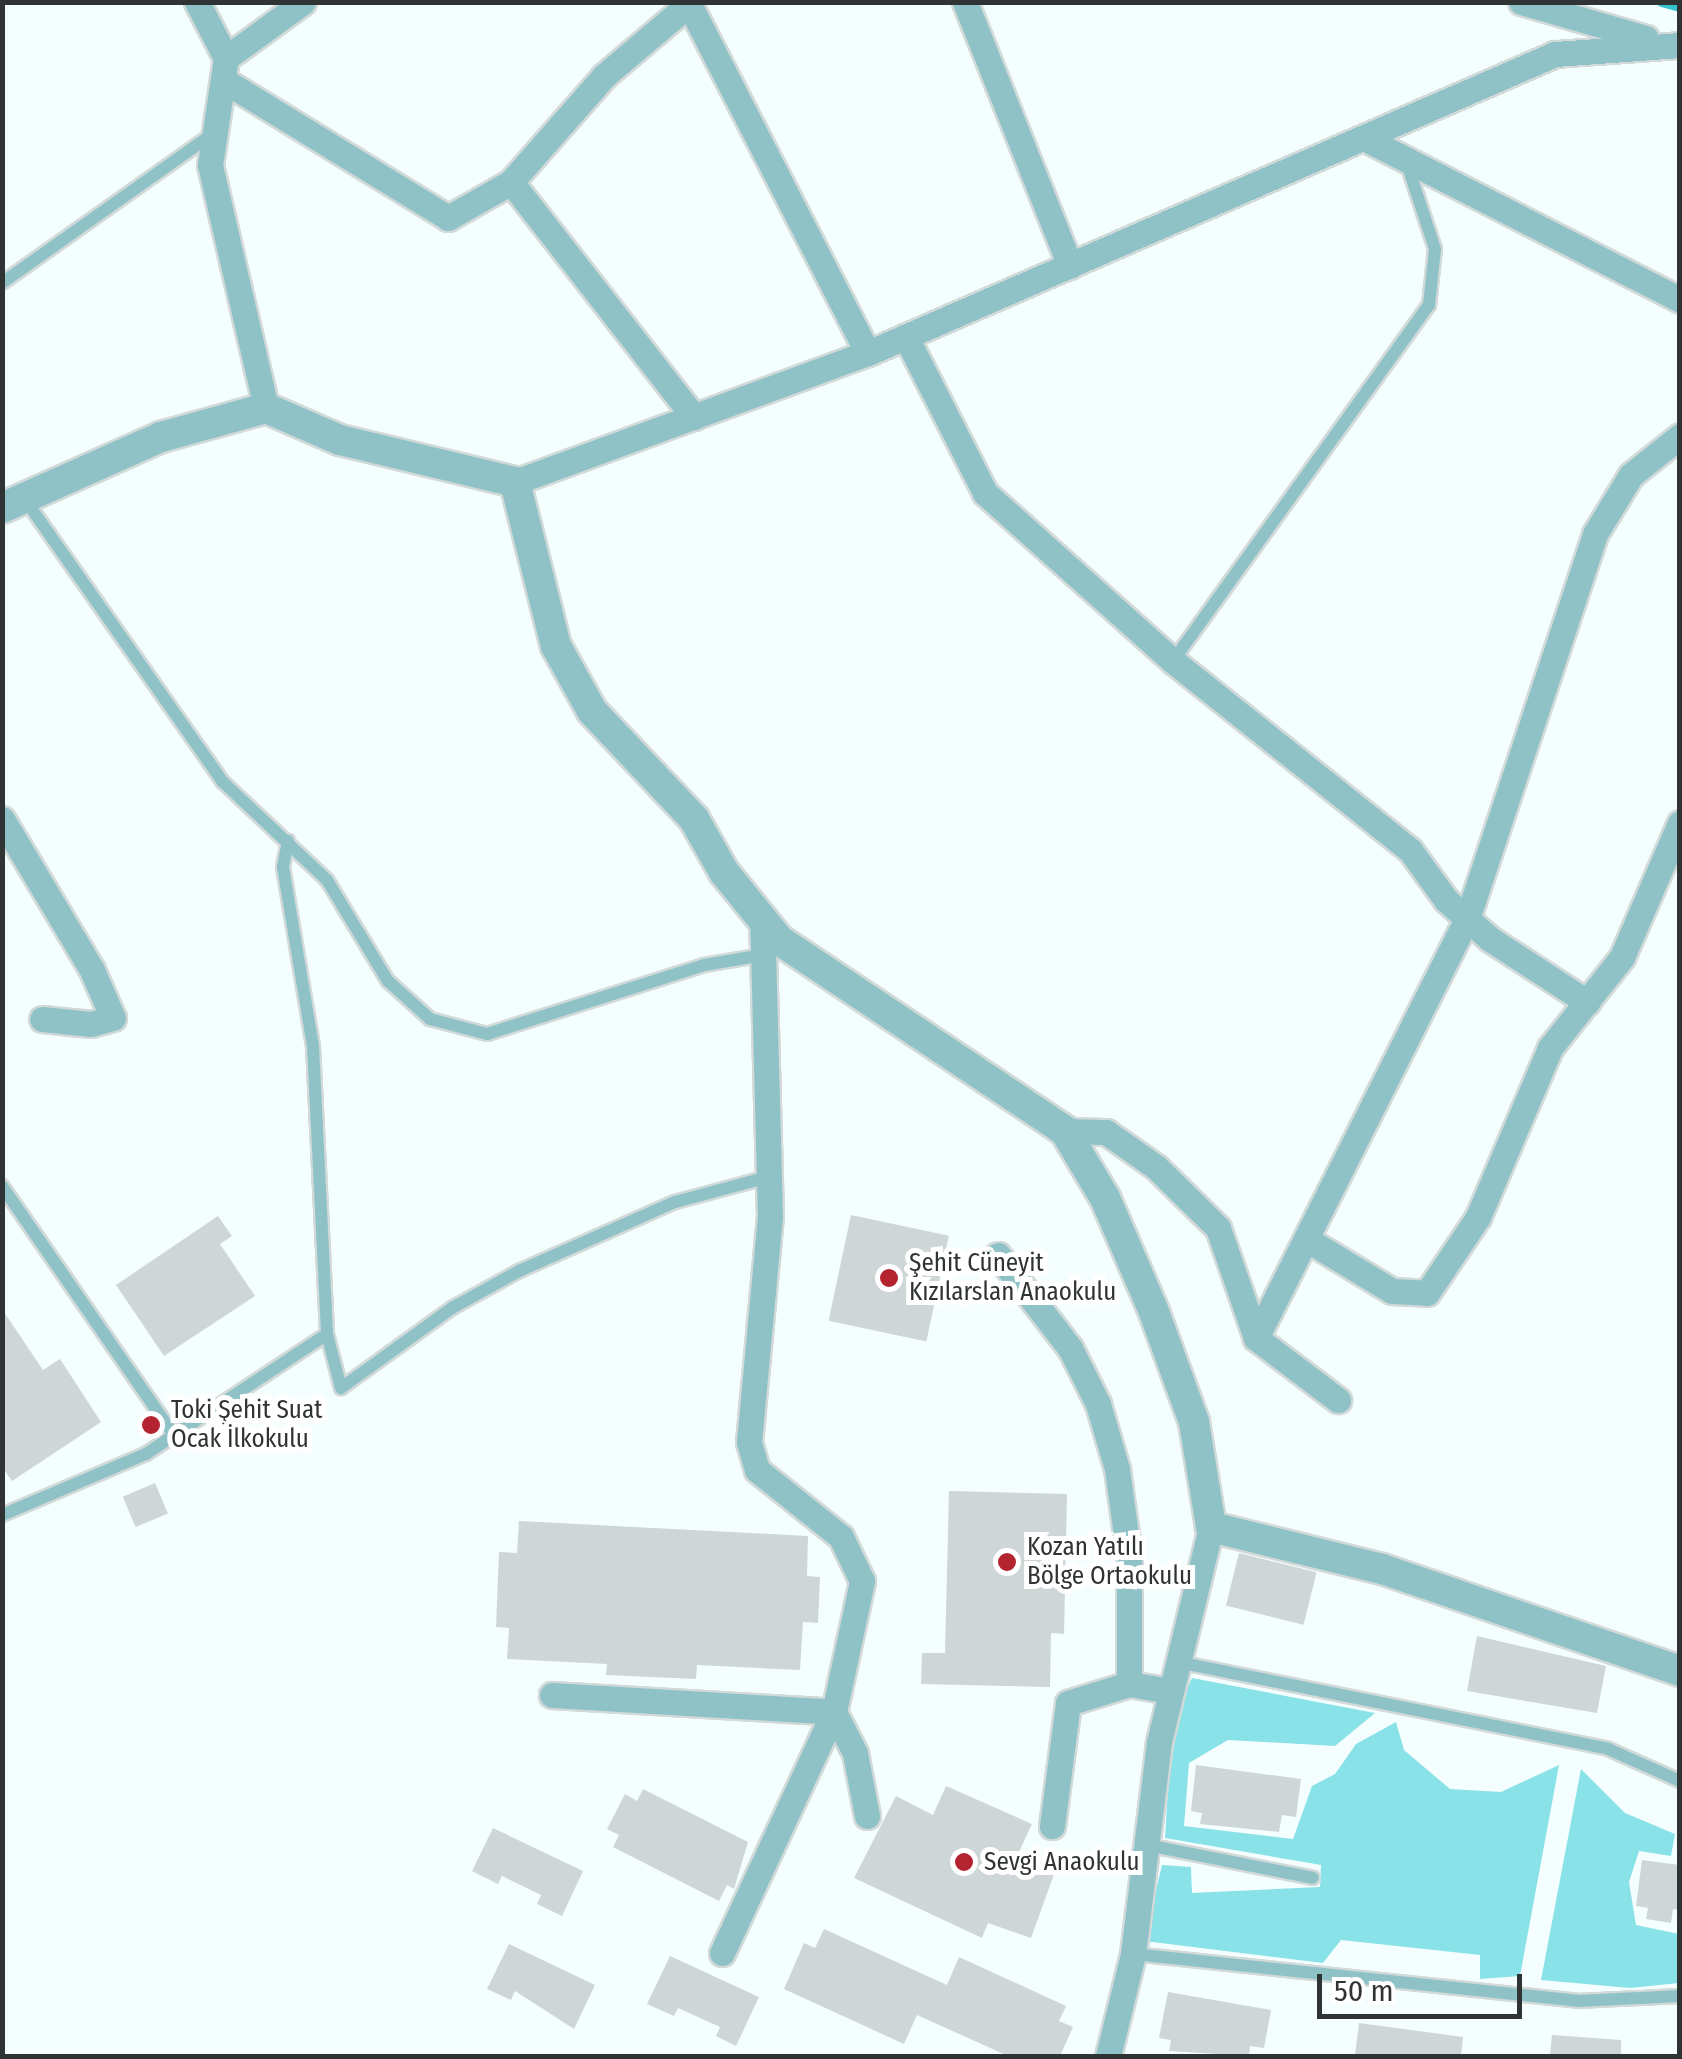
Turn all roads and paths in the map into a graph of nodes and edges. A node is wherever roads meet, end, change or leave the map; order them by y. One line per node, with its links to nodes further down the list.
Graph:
1 (197, 2): 7 (street)
2 (303, 2): 7 (street)
3 (965, 2): 12 (street)
4 (1520, 2): 6 (street)
5 (689, 4): 11 (street); 16 (street)
6 (1670, 44): 9 (street)
7 (224, 69): 8 (street); 11 (street)
8 (216, 132): 13 (lane); 17 (street)
9 (1366, 138): 10 (street); 12 (street)
10 (1405, 159): 14 (street); 22 (lane)
11 (511, 182): 18 (street)
12 (1070, 266): 15 (street)
13 (2, 283)
14 (1680, 300)
15 (906, 337): 16 (street); 22 (street)
16 (868, 353): 18 (street)
17 (266, 408): 20 (street); 21 (street)
18 (694, 417): 20 (street)
19 (1680, 436): 26 (street)
20 (515, 482): 27 (street)
21 (13, 502): 25 (lane)
22 (1173, 660): 26 (street)
23 (2, 819): 30 (street)
24 (1680, 823): 29 (street)
25 (288, 842): 28 (lane); 36 (lane)
26 (1467, 918): 29 (street); 34 (street)
27 (762, 919): 28 (street); 31 (street)
28 (763, 955): 32 (street)
29 (1588, 1002): 34 (street)
30 (42, 1018)
31 (1065, 1131): 37 (street); 41 (street)
32 (768, 1177): 36 (lane); 47 (street)
33 (2, 1186): 39 (lane)
34 (1306, 1238): 37 (street)
35 (998, 1255): 44 (street)
36 (327, 1334): 39 (lane)
37 (1256, 1338): 38 (street)
38 (1338, 1400)
39 (174, 1435): 40 (lane)
40 (2, 1515)
41 (1210, 1527): 42 (street); 43 (street)
42 (1176, 1661): 45 (street); 48 (lane)
43 (1680, 1671)
44 (1129, 1684): 45 (street); 50 (street)
45 (1170, 1692): 51 (street)
46 (552, 1695): 47 (street)
47 (834, 1712): 49 (street); 53 (street)
48 (1680, 1781)
49 (866, 1816)
50 (1052, 1826)
51 (1146, 1846): 52 (lane); 54 (street)
52 (1314, 1878)
53 (722, 1953)
54 (1133, 1954): 55 (lane); 56 (street)
55 (1680, 1996)
56 (1108, 2056)

